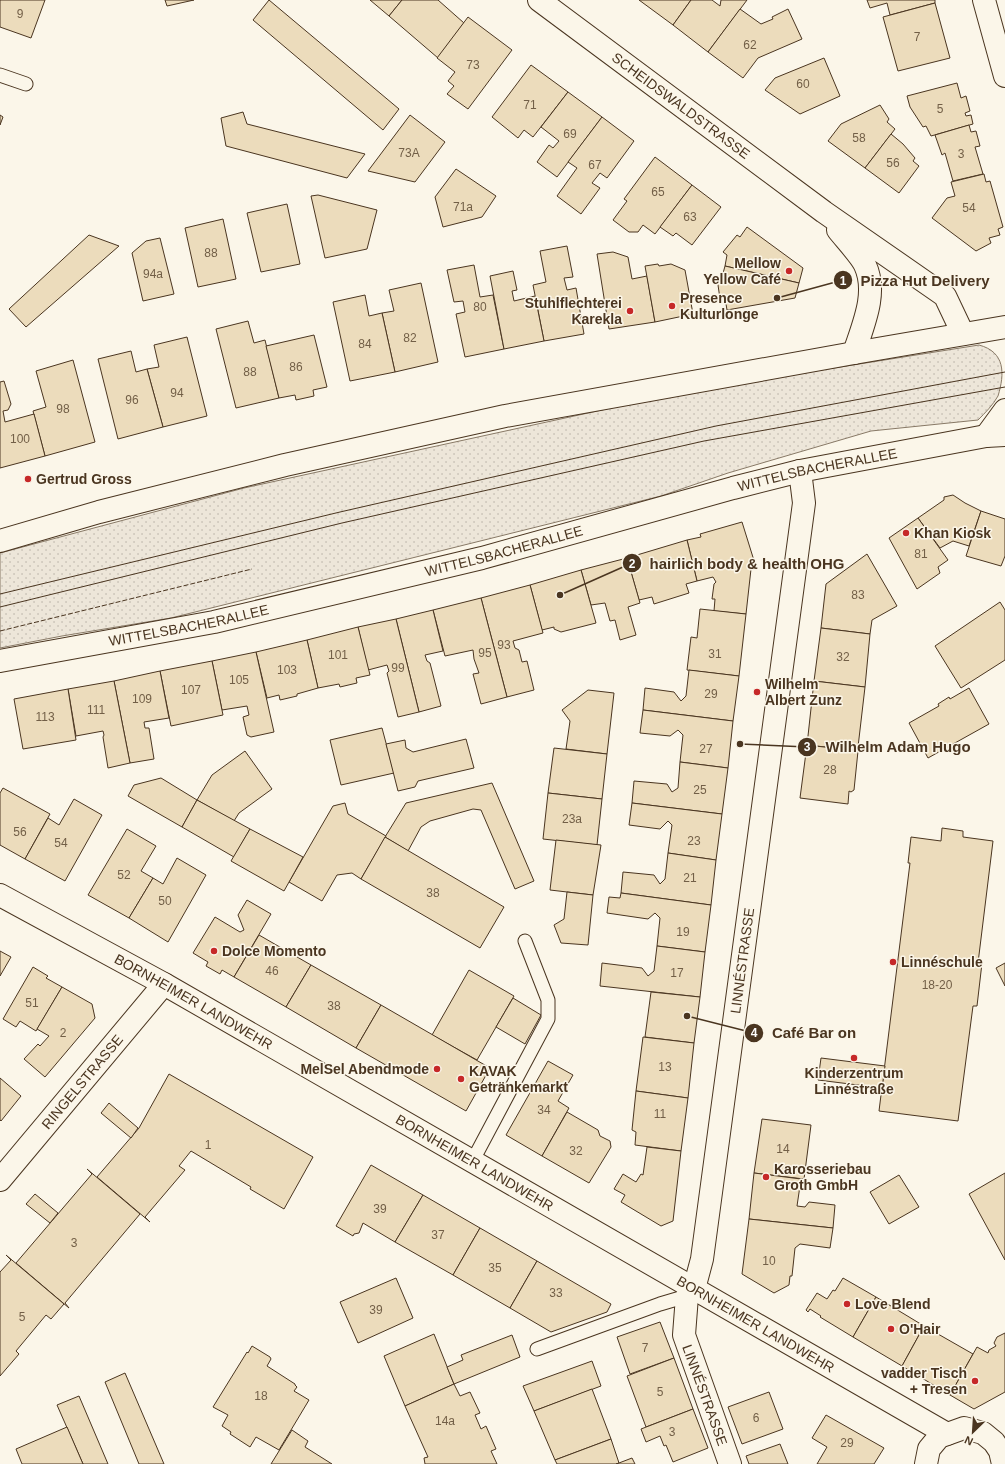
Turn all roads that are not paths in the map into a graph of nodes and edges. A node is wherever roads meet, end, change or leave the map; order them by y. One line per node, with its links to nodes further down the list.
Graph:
1 (539, 0): 6 (street, SCHEIDSWALDSTRASSE)
2 (984, 0): 4 (street)
3 (0, 75): 5 (lane)
4 (1005, 76)
5 (26, 84)
6 (824, 212): 8 (street, SCHEIDSWALDSTRASSE); 9 (street, SCHEIDSWALDSTRASSE)
7 (1004, 328): 8 (street)
8 (963, 334): 9 (street)
9 (854, 353): 13 (street)
10 (1005, 410): 11 (street)
11 (995, 435): 12 (street, WITTELSBACHERALLEE)
12 (800, 471): 14 (street, WITTELSBACHERALLEE); 20 (street, LINNÉSTRASSE)
13 (0, 541)
14 (0, 661)
15 (0, 895): 17 (street, BORNHEIMER LANDWEHR)
16 (525, 941): 18 (lane)
17 (164, 984): 18 (street, BORNHEIMER LANDWEHR); 19 (street, RINGELSTRASSE)
18 (472, 1162): 20 (street, BORNHEIMER LANDWEHR)
19 (0, 1180)
20 (690, 1293): 21 (lane); 22 (street, BORNHEIMER LANDWEHR); 24 (street, LINNÉSTRASSE)
21 (537, 1349)
22 (947, 1434): 23 (street); 25 (street)
23 (1000, 1439): 26 (street)
24 (730, 1464)
25 (926, 1464)
26 (1003, 1464)

